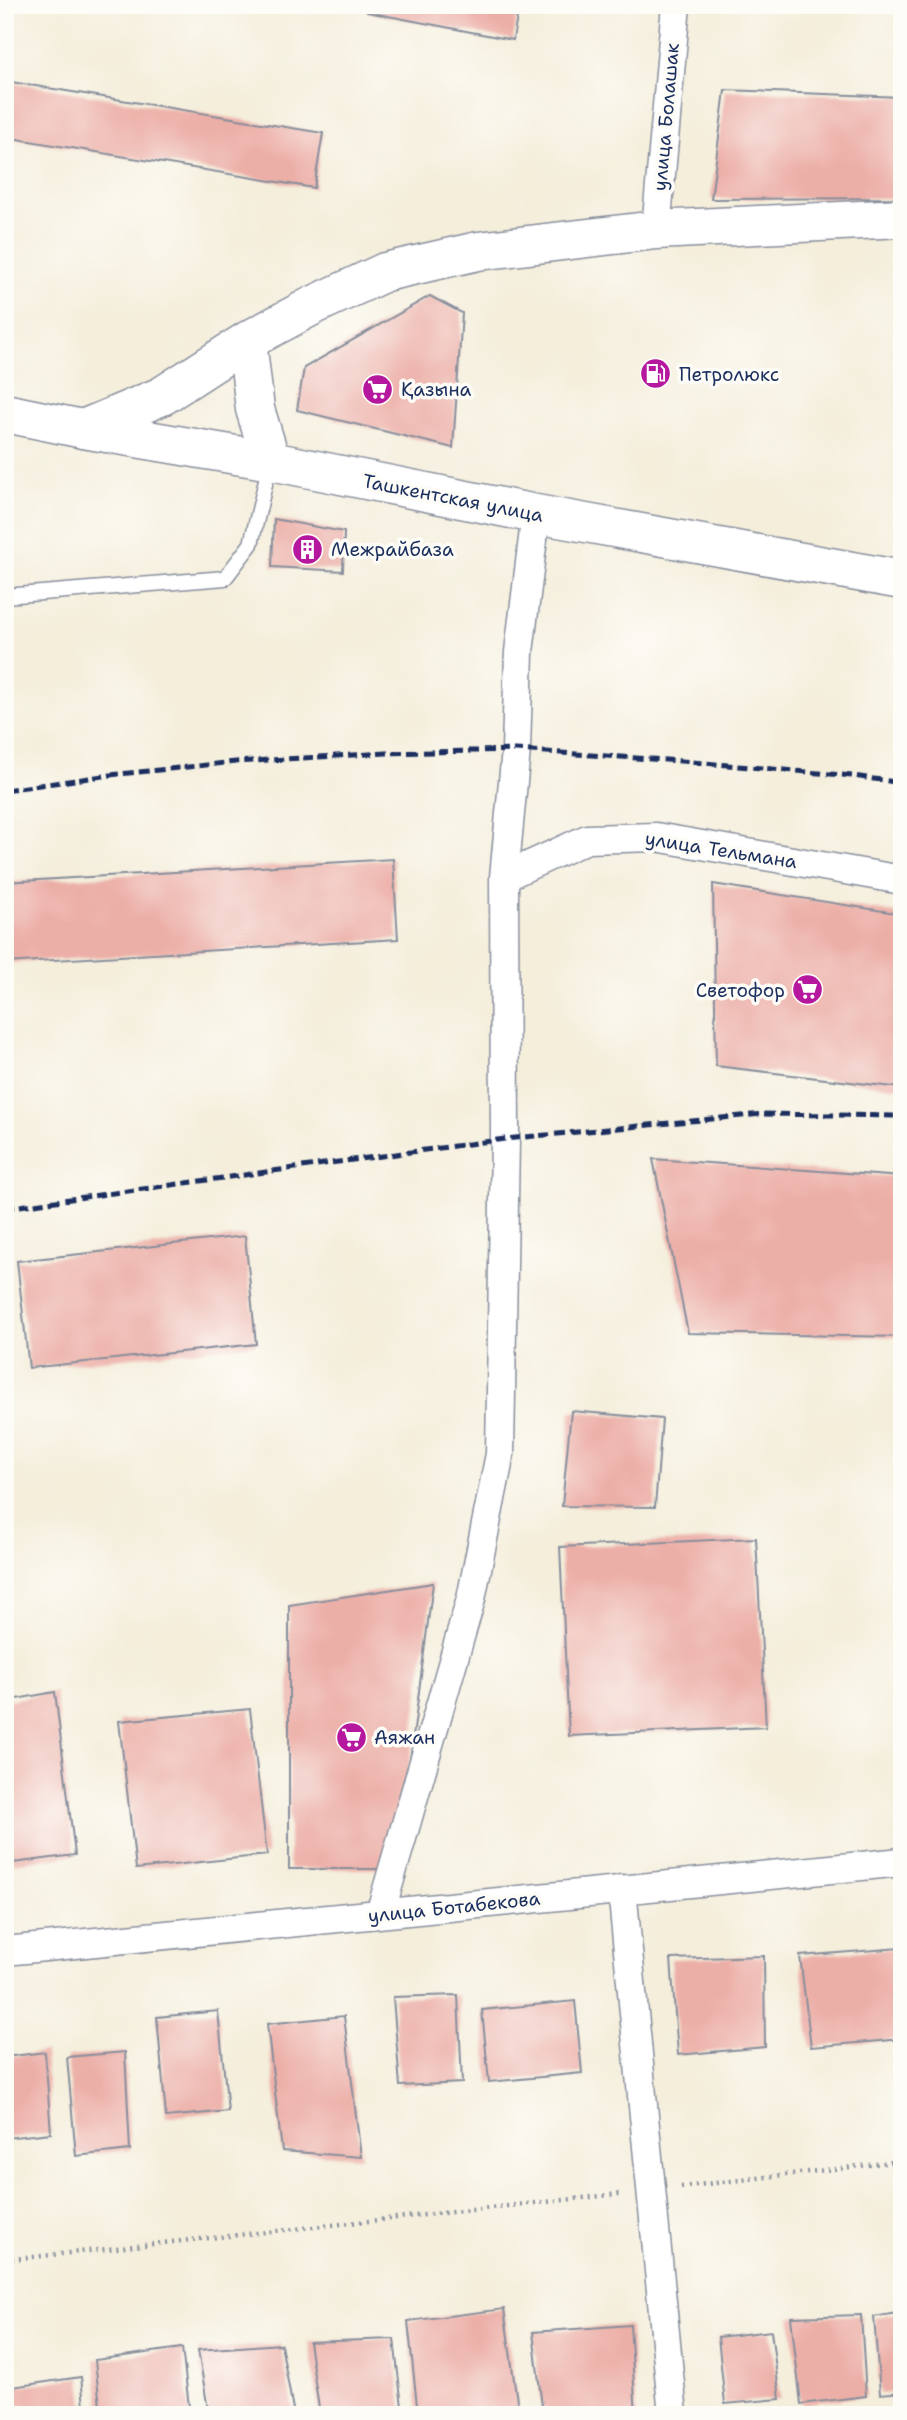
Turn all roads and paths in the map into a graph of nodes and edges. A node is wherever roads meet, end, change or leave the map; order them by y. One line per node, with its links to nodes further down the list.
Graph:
1 (677, 5): 3 (street, улица Болашак)
2 (902, 218): 3 (main road)
3 (656, 230): 4 (main road)
4 (247, 341): 6 (main road); 7 (main road)
5 (5, 413): 6 (main road, Ташкентская улица)
6 (83, 429): 7 (main road, Ташкентская улица)
7 (271, 461): 8 (main road, Ташкентская улица); 10 (lane)
8 (537, 514): 9 (main road, Ташкентская улица); 11 (street)
9 (902, 580)
10 (5, 596)
11 (504, 877): 12 (street, улица Тельмана); 15 (street)
12 (902, 880)
13 (902, 1861): 14 (street, улица Ботабекова)
14 (622, 1889): 15 (street, улица Ботабекова); 18 (street)
15 (380, 1914): 16 (street, улица Ботабекова)
16 (5, 1951)
17 (902, 2161): 18 (path)
18 (651, 2190): 19 (path); 20 (street)
19 (5, 2260)
20 (673, 2415)

